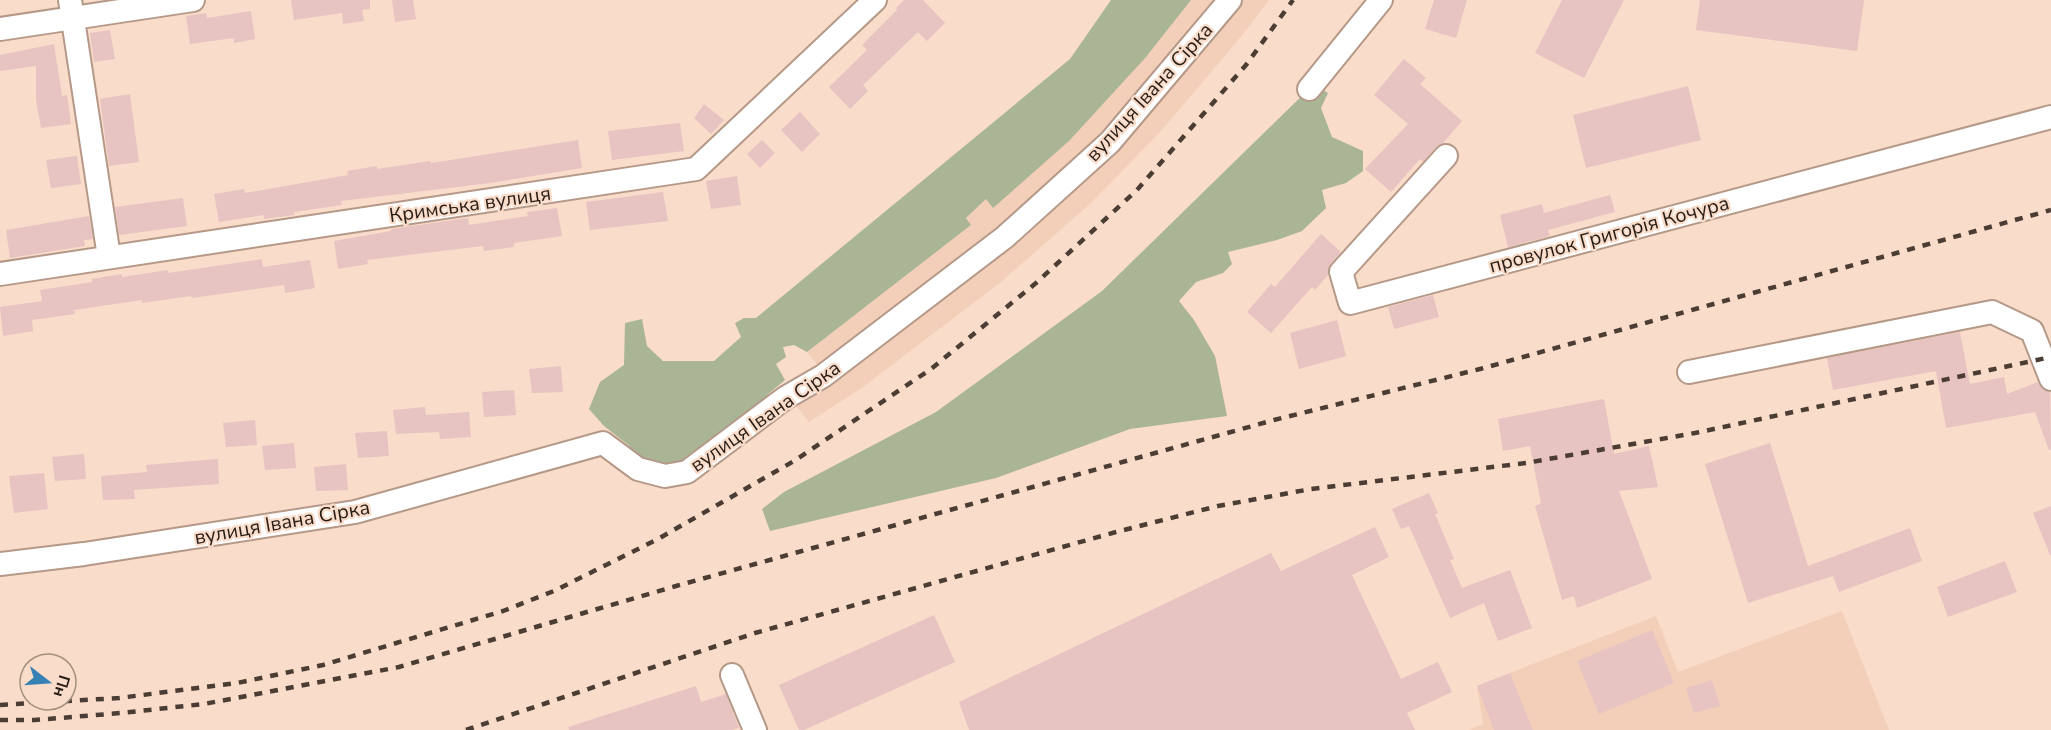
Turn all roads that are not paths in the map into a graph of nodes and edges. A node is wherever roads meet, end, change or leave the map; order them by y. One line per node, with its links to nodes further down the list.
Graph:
1 (193, 0): 5 (street)
2 (1230, 0): 14 (street, вулиця Івана Сірка)
3 (1381, 0): 7 (street)
4 (864, 5): 10 (street, Кримська вулиця)
5 (71, 9): 6 (street); 10 (street)
6 (0, 29)
7 (1309, 89)
8 (2051, 117): 9 (street, провулок Григорія Кочура)
9 (1446, 156)
10 (109, 257): 11 (street, Кримська вулиця)
11 (0, 274)
12 (1689, 372): 13 (street)
13 (2051, 379)
14 (0, 564)
15 (732, 675): 16 (street)
16 (755, 730)

